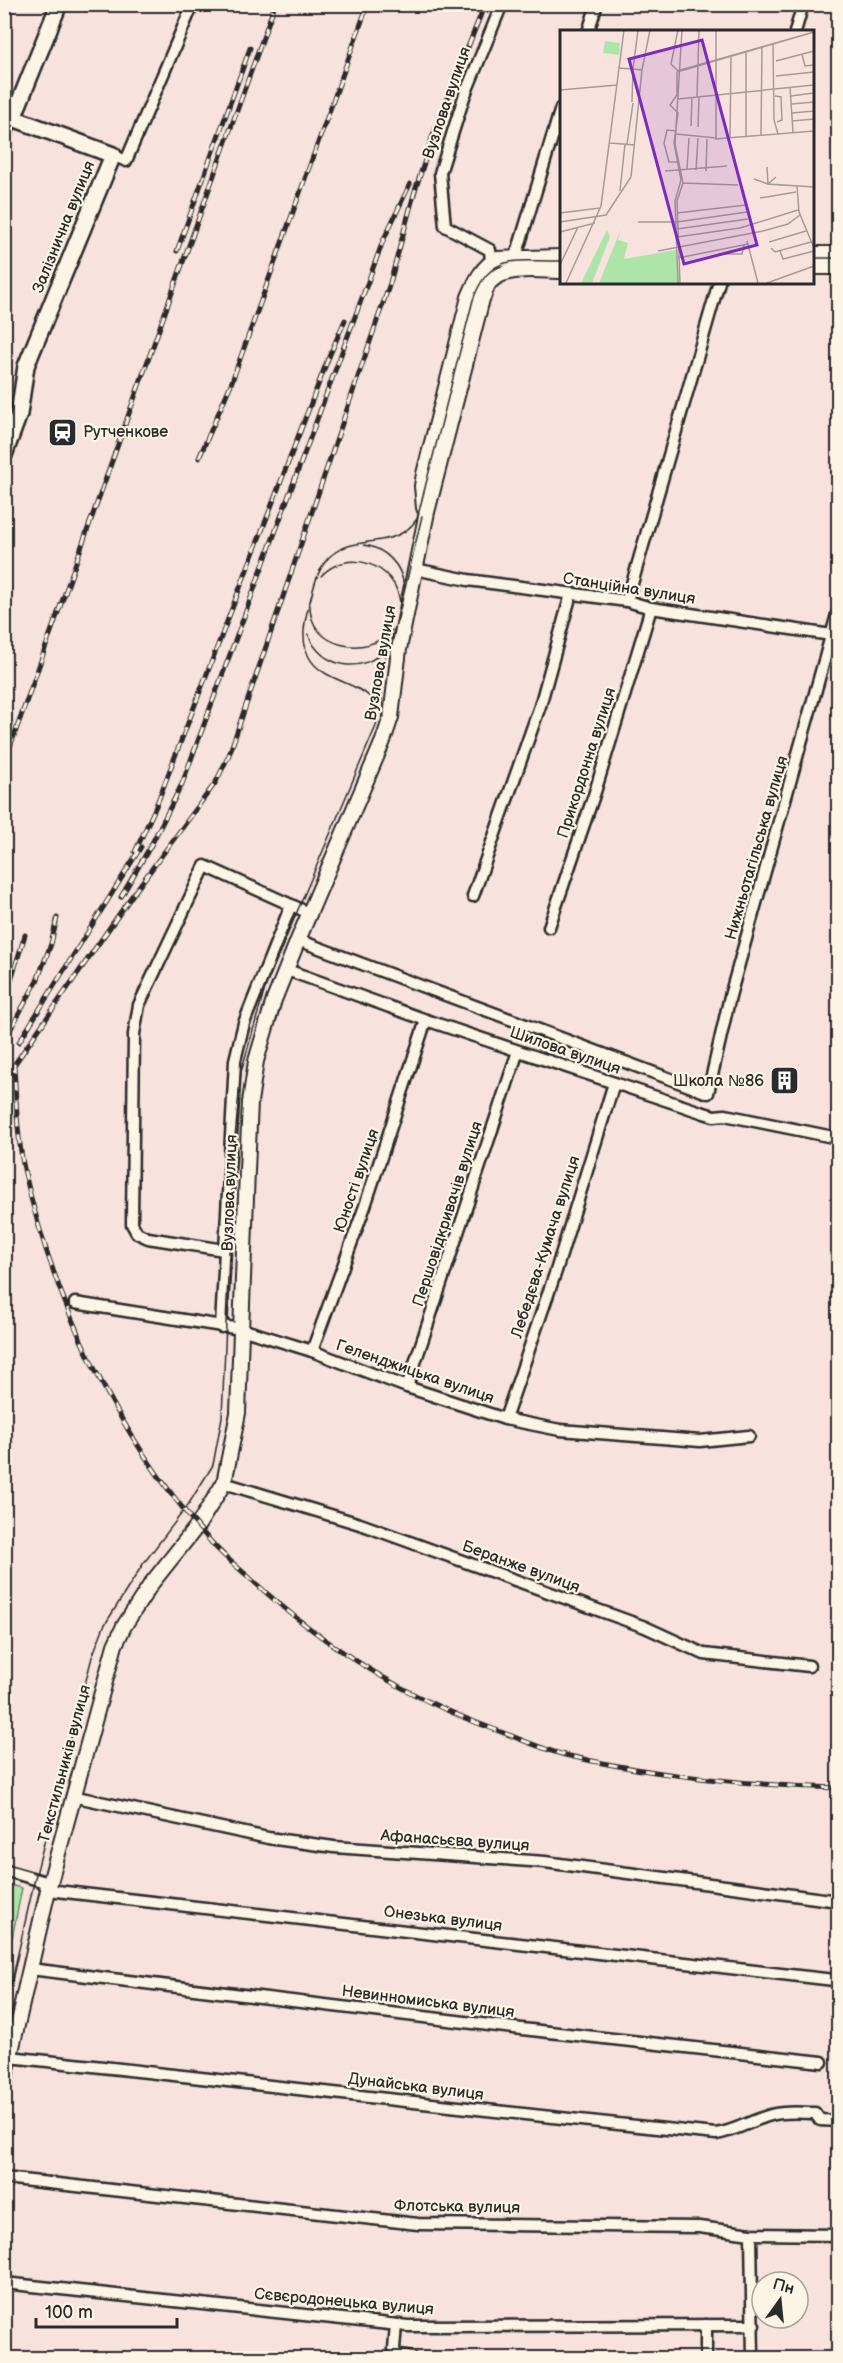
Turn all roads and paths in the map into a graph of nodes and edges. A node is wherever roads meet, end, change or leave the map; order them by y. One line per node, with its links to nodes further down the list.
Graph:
1 (59, 4): 9 (main road)
2 (193, 4): 11 (street, Залізнична вулиця)
3 (502, 4): 16 (street, Вузлова вулиця)
4 (597, 4): 6 (street)
5 (803, 4): 7 (street)
6 (589, 30)
7 (796, 30)
8 (560, 111): 15 (street)
9 (9, 116): 10 (street); 11 (main road)
10 (4, 139)
11 (113, 155): 23 (main road, Залізнична вулиця)
12 (813, 254): 13 (street)
13 (838, 254)
14 (560, 256): 15 (street)
15 (516, 257): 16 (street); 20 (street)
16 (494, 260): 21 (street, Вузлова вулиця); 24 (street, Вузлова вулиця)
17 (813, 267): 18 (street)
18 (838, 267)
19 (560, 271): 20 (street)
20 (511, 272): 21 (street)
21 (490, 282): 24 (street, Вузлова вулиця)
22 (718, 284): 27 (street)
23 (4, 455)
24 (427, 513): 25 (street, Вузлова вулиця)
25 (415, 569): 26 (street, Станційна вулиця); 33 (street, Вузлова вулиця)
26 (571, 594): 27 (street, Станційна вулиця); 31 (street)
27 (627, 601): 28 (street, Станційна вулиця)
28 (651, 608): 30 (street, Станційна вулиця); 34 (street, Прикордонна вулиця)
29 (838, 611): 30 (street, Нижньотагільська вулиця)
30 (835, 635): 40 (street, Нижньотагільська вулиця)
31 (473, 896)
32 (291, 905): 33 (street); 42 (street); 42 (street)
33 (309, 913): 35 (street, Вузлова вулиця)
34 (549, 927)
35 (298, 940): 36 (street, Вузлова вулиця); 40 (street, Шилова вулиця)
36 (287, 970): 37 (street, Шилова вулиця); 45 (street, Вузлова вулиця)
37 (426, 1020): 38 (street, Шилова вулиця); 46 (street, Юності вулиця)
38 (518, 1051): 39 (street, Шилова вулиця); 47 (street, Першовідкривачів вулиця)
39 (614, 1083): 41 (street, Шилова вулиця); 48 (street, Лебедєва-Кумача вулиця)
40 (708, 1093)
41 (838, 1138)
42 (224, 1250): 44 (street)
43 (75, 1303): 44 (street, Геленджицька вулиця)
44 (221, 1327): 45 (street, Геленджицька вулиця)
45 (241, 1329): 46 (street, Геленджицька вулиця); 50 (street, Вузлова вулиця)
46 (312, 1351): 47 (street, Геленджицька вулиця)
47 (407, 1387): 48 (street, Геленджицька вулиця)
48 (505, 1419): 49 (street, Геленджицька вулиця)
49 (749, 1436)
50 (224, 1483): 51 (street, Беранже вулиця); 52 (street, Текстильників вулиця)
51 (809, 1666)
52 (72, 1796): 54 (street, Текстильників вулиця); 55 (street, Афанасьєва вулиця)
53 (4, 1870): 54 (street)
54 (48, 1890): 56 (street, Текстильників вулиця); 57 (street, Онезька вулиця)
55 (838, 1901)
56 (30, 1969): 58 (street, Текстильників вулиця); 59 (street, Невинномиська вулиця)
57 (834, 1980)
58 (10, 2057): 60 (street, Текстильників вулиця); 61 (street, Дунайська вулиця)
59 (822, 2062)
60 (4, 2082)
61 (838, 2121)
62 (4, 2178): 63 (street, Флотська вулиця)
63 (751, 2234): 64 (street, Флотська вулиця); 65 (street)
64 (838, 2235)
65 (752, 2270)
66 (4, 2283): 67 (street, Сєвєродонецька вулиця)
67 (396, 2325): 68 (street, Сєвєродонецька вулиця); 71 (street)
68 (706, 2325): 69 (street, Сєвєродонецька вулиця); 72 (street)
69 (750, 2325)
70 (754, 2330): 73 (street)
71 (412, 2358)
72 (706, 2358)
73 (753, 2358)

